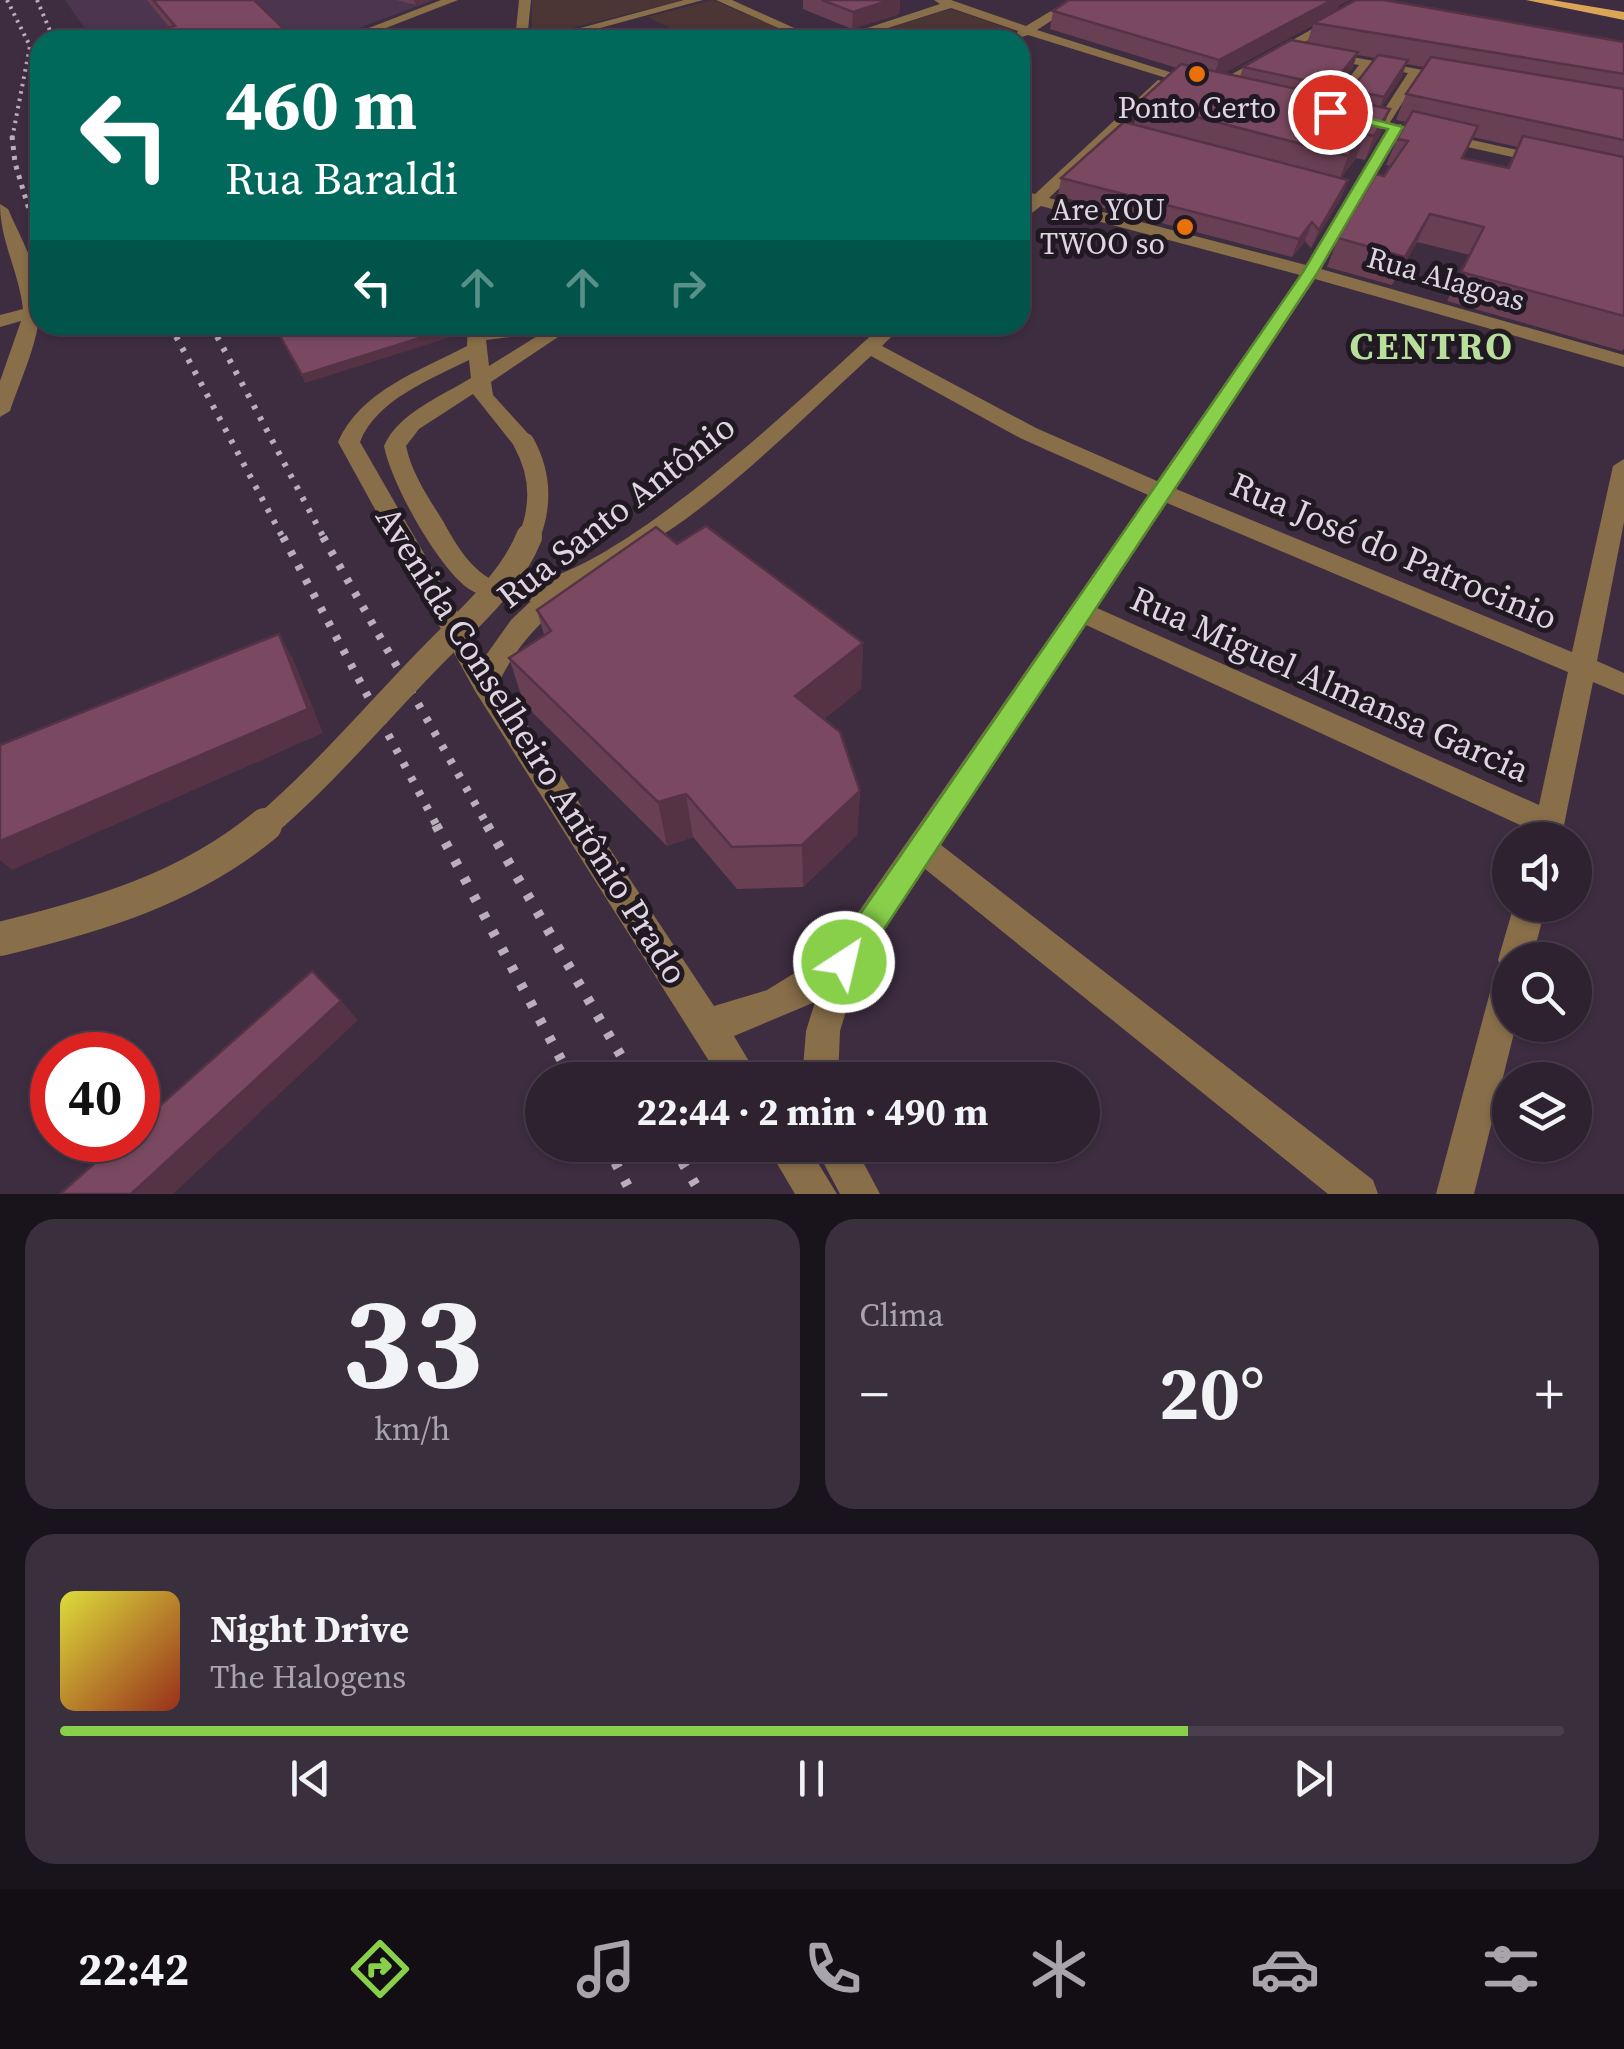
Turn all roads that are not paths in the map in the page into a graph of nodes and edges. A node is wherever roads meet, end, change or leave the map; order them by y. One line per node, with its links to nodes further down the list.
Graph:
1 (452, 0): 12 (street)
2 (525, 0): 13 (street)
3 (697, 0): 14 (street)
4 (722, 0): 15 (street)
5 (1078, 0): 18 (street)
6 (1532, 0): 11 (main road)
7 (1583, 0): 10 (main road)
8 (946, 2): 16 (street); 17 (street)
9 (1371, 7): 20 (street)
10 (1624, 7)
11 (1624, 16)
12 (371, 30)
13 (523, 30)
14 (581, 30)
15 (792, 30)
16 (866, 30)
17 (1024, 30)
18 (1029, 30)
19 (1030, 32): 23 (street)
20 (1281, 49): 21 (street); 25 (street)
21 (1368, 63): 22 (street); 28 (street)
22 (1417, 70): 24 (street); 31 (street)
23 (1170, 76): 25 (street); 32 (street)
24 (1476, 80)
25 (1216, 87): 26 (street)
26 (1235, 91)
27 (1311, 108): 28 (street)
28 (1330, 112): 29 (street)
29 (1348, 116)
30 (1365, 120): 31 (street)
31 (1389, 125): 34 (street); 36 (street)
32 (1114, 128): 33 (street); 38 (street)
33 (1132, 133)
34 (1567, 166)
35 (1338, 189): 36 (street)
36 (1357, 194): 41 (street)
37 (1030, 197): 38 (street, Rua Alagoas)
38 (1040, 200): 39 (street); 41 (street, Rua Alagoas)
39 (1030, 208)
40 (0, 209): 42 (street)
41 (1310, 272): 52 (street, Rua Alagoas); 58 (street)
42 (30, 288)
43 (30, 313): 44 (street)
44 (0, 320)
45 (30, 321): 54 (street)
46 (497, 335): 49 (street)
47 (551, 335): 51 (street)
48 (882, 335): 50 (street, Rua Santo Antônio)
49 (476, 337): 53 (street); 62 (street, Avenida Conselheiro Antônio Prado)
50 (868, 347): 58 (street, Rua José do Patrocinio); 59 (street, Rua Santo Antônio)
51 (512, 360): 53 (street); 56 (street)
52 (1624, 361)
53 (480, 380): 55 (street); 56 (street)
54 (0, 410)
55 (434, 412): 56 (street); 59 (street)
56 (508, 425): 67 (street, bridge)
57 (1624, 466): 61 (street)
58 (1159, 492): 60 (street); 61 (street, Rua José do Patrocinio)
59 (572, 582): 62 (street, Rua Santo Antônio)
60 (1079, 612): 64 (street, Rua Miguel Almansa Garcia); 66 (street)
61 (1582, 668): 63 (street, Rua José do Patrocinio); 65 (street)
62 (485, 683): 69 (street, Avenida Conselheiro Antônio Prado)
63 (1624, 684)
64 (1528, 822)
65 (1551, 822)
66 (923, 848): 68 (street); 77 (street)
67 (0, 939)
68 (844, 962): 69 (street); 72 (street)
69 (706, 1026): 71 (street, Avenida Conselheiro Antônio Prado)
70 (1494, 1042): 78 (street)
71 (730, 1062)
72 (821, 1062)
73 (796, 1162): 75 (street)
74 (842, 1162): 76 (street)
75 (818, 1194)
76 (860, 1194)
77 (1359, 1194)
78 (1454, 1194)

